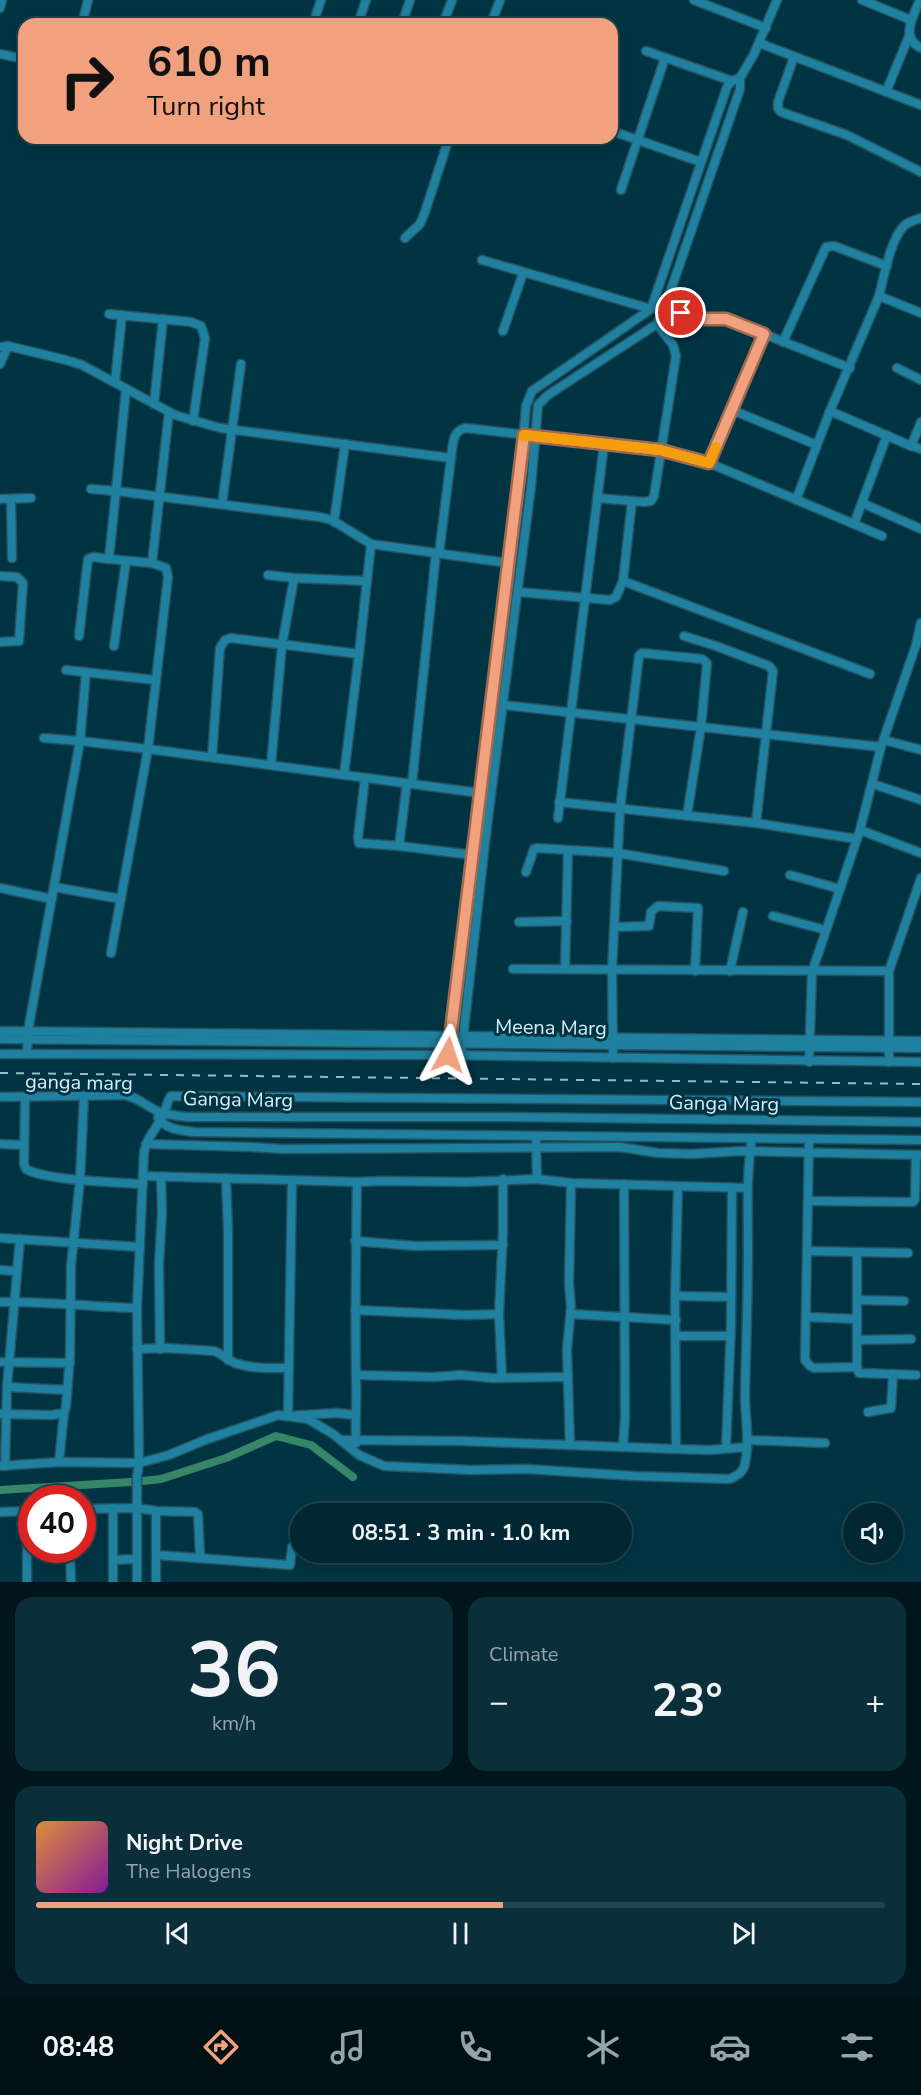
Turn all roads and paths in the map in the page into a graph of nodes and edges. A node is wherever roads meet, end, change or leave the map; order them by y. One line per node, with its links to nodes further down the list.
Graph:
1 (2, 0): 12 (street)
2 (88, 0): 13 (street)
3 (321, 0): 14 (street)
4 (366, 0): 15 (street)
5 (410, 0): 16 (street)
6 (452, 0): 17 (street)
7 (500, 0): 18 (street)
8 (694, 0): 20 (street)
9 (777, 0): 20 (street)
10 (862, 0): 19 (street)
11 (920, 0): 19 (street)
12 (0, 8)
13 (84, 18)
14 (315, 18)
15 (360, 18)
16 (404, 18)
17 (445, 18)
18 (493, 18)
19 (911, 20): 21 (street)
20 (766, 28): 22 (street)
21 (909, 36): 23 (street); 30 (street)
22 (759, 44): 26 (street); 29 (street)
23 (921, 48)
24 (646, 51): 28 (street)
25 (0, 54): 27 (street)
26 (794, 57): 30 (street); 36 (street)
27 (18, 58)
28 (665, 58): 29 (street); 33 (street)
29 (736, 80): 35 (street); 44 (street)
30 (886, 92): 31 (street)
31 (921, 105)
32 (618, 133): 33 (street)
33 (638, 140): 35 (street); 37 (street)
34 (447, 144): 39 (street)
35 (701, 162): 45 (street)
36 (921, 172)
37 (621, 190)
38 (921, 218): 41 (street)
39 (405, 238)
40 (482, 260): 42 (street)
41 (887, 267): 43 (street); 53 (street)
42 (522, 273): 45 (street); 51 (street)
43 (879, 296): 46 (street); 57 (street)
44 (664, 307): 50 (street); 52 (street)
45 (651, 309): 69 (street)
46 (921, 313)
47 (109, 314): 48 (street)
48 (122, 315): 49 (street); 60 (street)
49 (163, 319): 62 (street); 66 (street)
50 (657, 324): 71 (street); 77 (street)
51 (503, 331)
52 (764, 334): 53 (street); 63 (street)
53 (783, 342): 57 (street)
54 (4, 346): 55 (street); 60 (street)
55 (0, 364)
56 (241, 364): 68 (street)
57 (850, 368): 64 (street)
58 (897, 368): 59 (street)
59 (921, 381)
60 (114, 382): 61 (street)
61 (126, 389): 62 (street); 81 (street)
62 (154, 404): 65 (street)
63 (732, 410): 74 (street); 79 (street)
64 (830, 411): 70 (street); 74 (street)
65 (169, 412): 66 (street); 82 (street)
66 (193, 422): 68 (street)
67 (921, 422): 75 (street)
68 (232, 430): 72 (street); 90 (street)
69 (524, 435): 71 (street); 78 (street); 101 (street)
70 (887, 435): 75 (street); 89 (street)
71 (536, 436): 73 (street); 107 (street)
72 (345, 444): 78 (street); 91 (street)
73 (604, 444): 77 (street); 84 (street)
74 (817, 445): 87 (street)
75 (911, 446): 76 (street)
76 (921, 449)
77 (660, 450): 79 (street); 88 (street)
78 (451, 458): 96 (street)
79 (709, 463): 87 (street)
80 (91, 489): 81 (street)
81 (116, 491): 82 (street); 98 (street)
82 (160, 496): 90 (street); 100 (street)
83 (31, 498): 86 (street)
84 (597, 498): 88 (street); 108 (street)
85 (0, 499): 86 (street)
86 (11, 499): 97 (street)
87 (796, 500): 92 (street)
88 (632, 501): 106 (street)
89 (862, 503): 92 (street); 93 (street)
90 (222, 504): 91 (street)
91 (334, 522): 95 (street)
92 (854, 524): 94 (street)
93 (921, 529)
94 (882, 536)
95 (371, 544): 96 (street); 105 (street)
96 (437, 554): 101 (street); 135 (street)
97 (12, 558)
98 (109, 559): 99 (street); 110 (street)
99 (126, 561): 100 (street); 114 (street)
100 (152, 563): 120 (street)
101 (508, 563): 137 (street)
102 (267, 575): 104 (street)
103 (0, 576): 112 (street)
104 (294, 578): 105 (street); 113 (street)
105 (367, 581): 116 (street)
106 (623, 581): 108 (street); 119 (street)
107 (518, 592): 108 (street); 121 (street)
108 (584, 599): 122 (street)
109 (921, 623): 115 (street)
110 (79, 636)
111 (684, 636): 125 (street)
112 (0, 642)
113 (282, 645): 116 (street); 131 (street); 132 (street)
114 (114, 646)
115 (918, 646): 128 (street)
116 (359, 654): 133 (street)
117 (66, 670): 118 (street)
118 (86, 672): 120 (street); 127 (street)
119 (870, 674)
120 (155, 680): 129 (street)
121 (504, 705): 122 (street); 177 (street)
122 (570, 711): 123 (street); 139 (street)
123 (631, 719): 124 (street); 124 (street); 140 (street)
124 (701, 727): 125 (street); 141 (street)
125 (765, 735): 128 (street); 143 (street)
126 (44, 738): 127 (street)
127 (80, 741): 129 (street); 154 (street)
128 (883, 743): 130 (street); 136 (street)
129 (148, 749): 131 (street); 158 (street)
130 (921, 750)
131 (212, 757): 132 (street)
132 (271, 765): 133 (street)
133 (344, 775): 134 (street)
134 (365, 778): 135 (street); 145 (street)
135 (410, 784): 137 (street); 145 (street)
136 (873, 784): 138 (street); 144 (street)
137 (480, 793): 149 (street)
138 (921, 800)
139 (559, 802): 140 (street); 142 (street)
140 (620, 809): 141 (street); 147 (street)
141 (687, 816): 143 (street)
142 (558, 818)
143 (756, 823): 144 (street)
144 (859, 835): 148 (street); 156 (street)
145 (399, 846): 149 (street)
146 (568, 851): 147 (street); 151 (street); 161 (street)
147 (618, 853): 150 (street); 163 (street)
148 (921, 853)
149 (472, 855): 176 (street)
150 (724, 870)
151 (526, 872)
152 (790, 875): 156 (street)
153 (921, 878): 171 (street)
154 (54, 887): 157 (street); 158 (street)
155 (0, 888): 157 (street)
156 (840, 889): 164 (street)
157 (52, 899): 174 (street)
158 (121, 899): 165 (street)
159 (743, 912): 170 (street)
160 (772, 916): 164 (street)
161 (567, 921): 162 (street); 167 (street)
162 (519, 922)
163 (614, 927): 168 (street); 169 (street)
164 (826, 930): 172 (street)
165 (111, 953)
166 (513, 969): 167 (street)
167 (565, 969): 168 (street)
168 (612, 970): 169 (street); 178 (street)
169 (695, 970): 170 (street)
170 (730, 971): 172 (street)
171 (889, 971): 172 (street); 181 (street)
172 (812, 972): 180 (street)
173 (0, 1031): 174 (street)
174 (28, 1035): 175 (street); 176 (street); 184 (street)
175 (0, 1039)
176 (450, 1039): 177 (street); 185 (street)
177 (462, 1039): 178 (street); 186 (street)
178 (613, 1041): 180 (street); 187 (street)
179 (921, 1041): 181 (street)
180 (809, 1043): 181 (street); 188 (street)
181 (889, 1044): 182 (street); 189 (street)
182 (921, 1048)
183 (0, 1054): 184 (street, Meena Marg)
184 (27, 1054): 185 (street, Meena Marg)
185 (448, 1055): 186 (street, Meena Marg)
186 (461, 1056): 187 (street, Meena Marg)
187 (613, 1058): 188 (street, Meena Marg)
188 (809, 1062): 189 (street, Meena Marg)
189 (889, 1062): 190 (street, Meena Marg)
190 (921, 1062)
191 (84, 1096): 193 (street, ganga marg); 195 (street, ganga marg); 213 (street)
192 (0, 1097): 193 (street, ganga marg)
193 (25, 1098): 204 (street)
194 (921, 1102): 196 (street)
195 (153, 1109): 196 (street, Ganga Marg)
196 (162, 1118): 197 (street, Ganga Marg); 198 (street, Ganga Marg); 203 (street)
197 (921, 1122)
198 (536, 1136): 199 (street, Ganga Marg); 205 (street)
199 (752, 1138): 200 (street, Ganga Marg); 206 (street)
200 (809, 1139): 201 (street, Ganga Marg); 207 (street)
201 (921, 1140)
202 (0, 1144): 204 (street)
203 (146, 1144): 205 (street); 214 (street)
204 (24, 1145): 213 (street)
205 (537, 1149): 206 (street); 212 (street)
206 (750, 1152): 207 (street); 221 (street)
207 (808, 1152): 208 (street); 222 (street)
208 (919, 1155): 222 (street)
209 (160, 1178): 210 (street); 214 (street); 253 (street)
210 (226, 1178): 215 (street); 255 (street)
211 (502, 1179): 212 (street); 216 (street); 227 (street)
212 (537, 1179): 217 (street)
213 (80, 1180): 214 (street); 226 (street)
214 (143, 1180): 228 (street)
215 (292, 1181): 216 (street); 260 (street)
216 (357, 1182): 225 (street)
217 (571, 1183): 218 (street); 244 (street)
218 (624, 1184): 219 (street); 245 (street)
219 (678, 1187): 220 (street); 234 (street)
220 (732, 1188): 221 (street); 235 (street)
221 (747, 1188): 276 (street)
222 (807, 1201): 229 (street)
223 (0, 1238): 224 (street)
224 (20, 1239): 226 (street); 233 (street)
225 (355, 1241): 227 (street); 242 (street)
226 (74, 1244): 228 (street); 240 (street)
227 (503, 1245): 243 (street)
228 (140, 1247): 241 (street)
229 (807, 1251): 230 (street); 246 (street)
230 (857, 1252): 231 (street); 236 (street)
231 (908, 1253)
232 (0, 1270): 233 (street)
233 (17, 1271): 239 (street)
234 (676, 1296): 235 (street); 248 (street)
235 (731, 1297): 250 (street)
236 (857, 1300): 237 (street); 247 (street)
237 (904, 1301)
238 (0, 1302): 239 (street)
239 (15, 1302): 240 (street); 258 (street)
240 (70, 1306): 241 (street); 257 (street)
241 (137, 1308): 254 (street)
242 (355, 1310): 243 (street); 263 (street)
243 (499, 1314): 265 (street)
244 (571, 1314): 245 (street); 264 (street)
245 (624, 1317): 248 (street); 278 (street)
246 (806, 1317): 247 (street); 259 (street)
247 (857, 1319): 252 (street)
248 (676, 1320): 249 (street)
249 (676, 1336): 250 (street); 280 (street)
250 (730, 1336): 279 (street)
251 (911, 1339): 252 (street)
252 (857, 1340): 259 (street)
253 (160, 1348): 254 (street); 255 (street)
254 (137, 1349): 283 (street)
255 (228, 1360): 260 (street)
256 (0, 1362): 258 (street)
257 (70, 1363): 258 (street); 267 (street)
258 (10, 1364): 266 (street)
259 (857, 1367): 261 (street)
260 (289, 1368): 272 (street)
261 (893, 1374): 262 (street); 268 (street)
262 (916, 1374)
263 (356, 1375): 265 (street); 271 (street)
264 (568, 1377): 265 (street); 277 (street)
265 (502, 1378)
266 (7, 1387): 267 (street); 270 (street)
267 (67, 1390): 269 (street)
268 (868, 1412)
269 (64, 1413): 270 (street); 282 (street)
270 (3, 1415): 284 (street)
271 (355, 1415): 272 (street); 274 (street)
272 (288, 1416): 273 (street); 283 (street)
273 (341, 1440): 274 (street); 281 (street)
274 (356, 1440): 277 (street); 281 (street)
275 (825, 1443): 276 (street)
276 (747, 1444): 279 (street); 281 (street)
277 (570, 1445): 278 (street)
278 (623, 1447): 280 (street)
279 (726, 1448): 280 (street)
280 (676, 1449)
281 (356, 1452)
282 (59, 1462): 283 (street); 284 (street)
283 (139, 1463): 286 (street)
284 (2, 1466)
285 (113, 1508): 286 (street); 287 (street); 294 (street)
286 (137, 1508): 289 (street); 293 (street)
287 (96, 1509)
288 (18, 1511): 290 (street)
289 (156, 1511): 291 (street); 292 (street)
290 (0, 1512)
291 (156, 1555): 292 (street); 302 (street)
292 (198, 1558): 297 (street)
293 (137, 1559): 294 (street); 301 (street)
294 (113, 1560): 300 (street)
295 (28, 1563): 298 (street)
296 (70, 1563): 299 (street)
297 (290, 1563)
298 (27, 1582)
299 (71, 1582)
300 (112, 1582)
301 (137, 1582)
302 (156, 1582)

